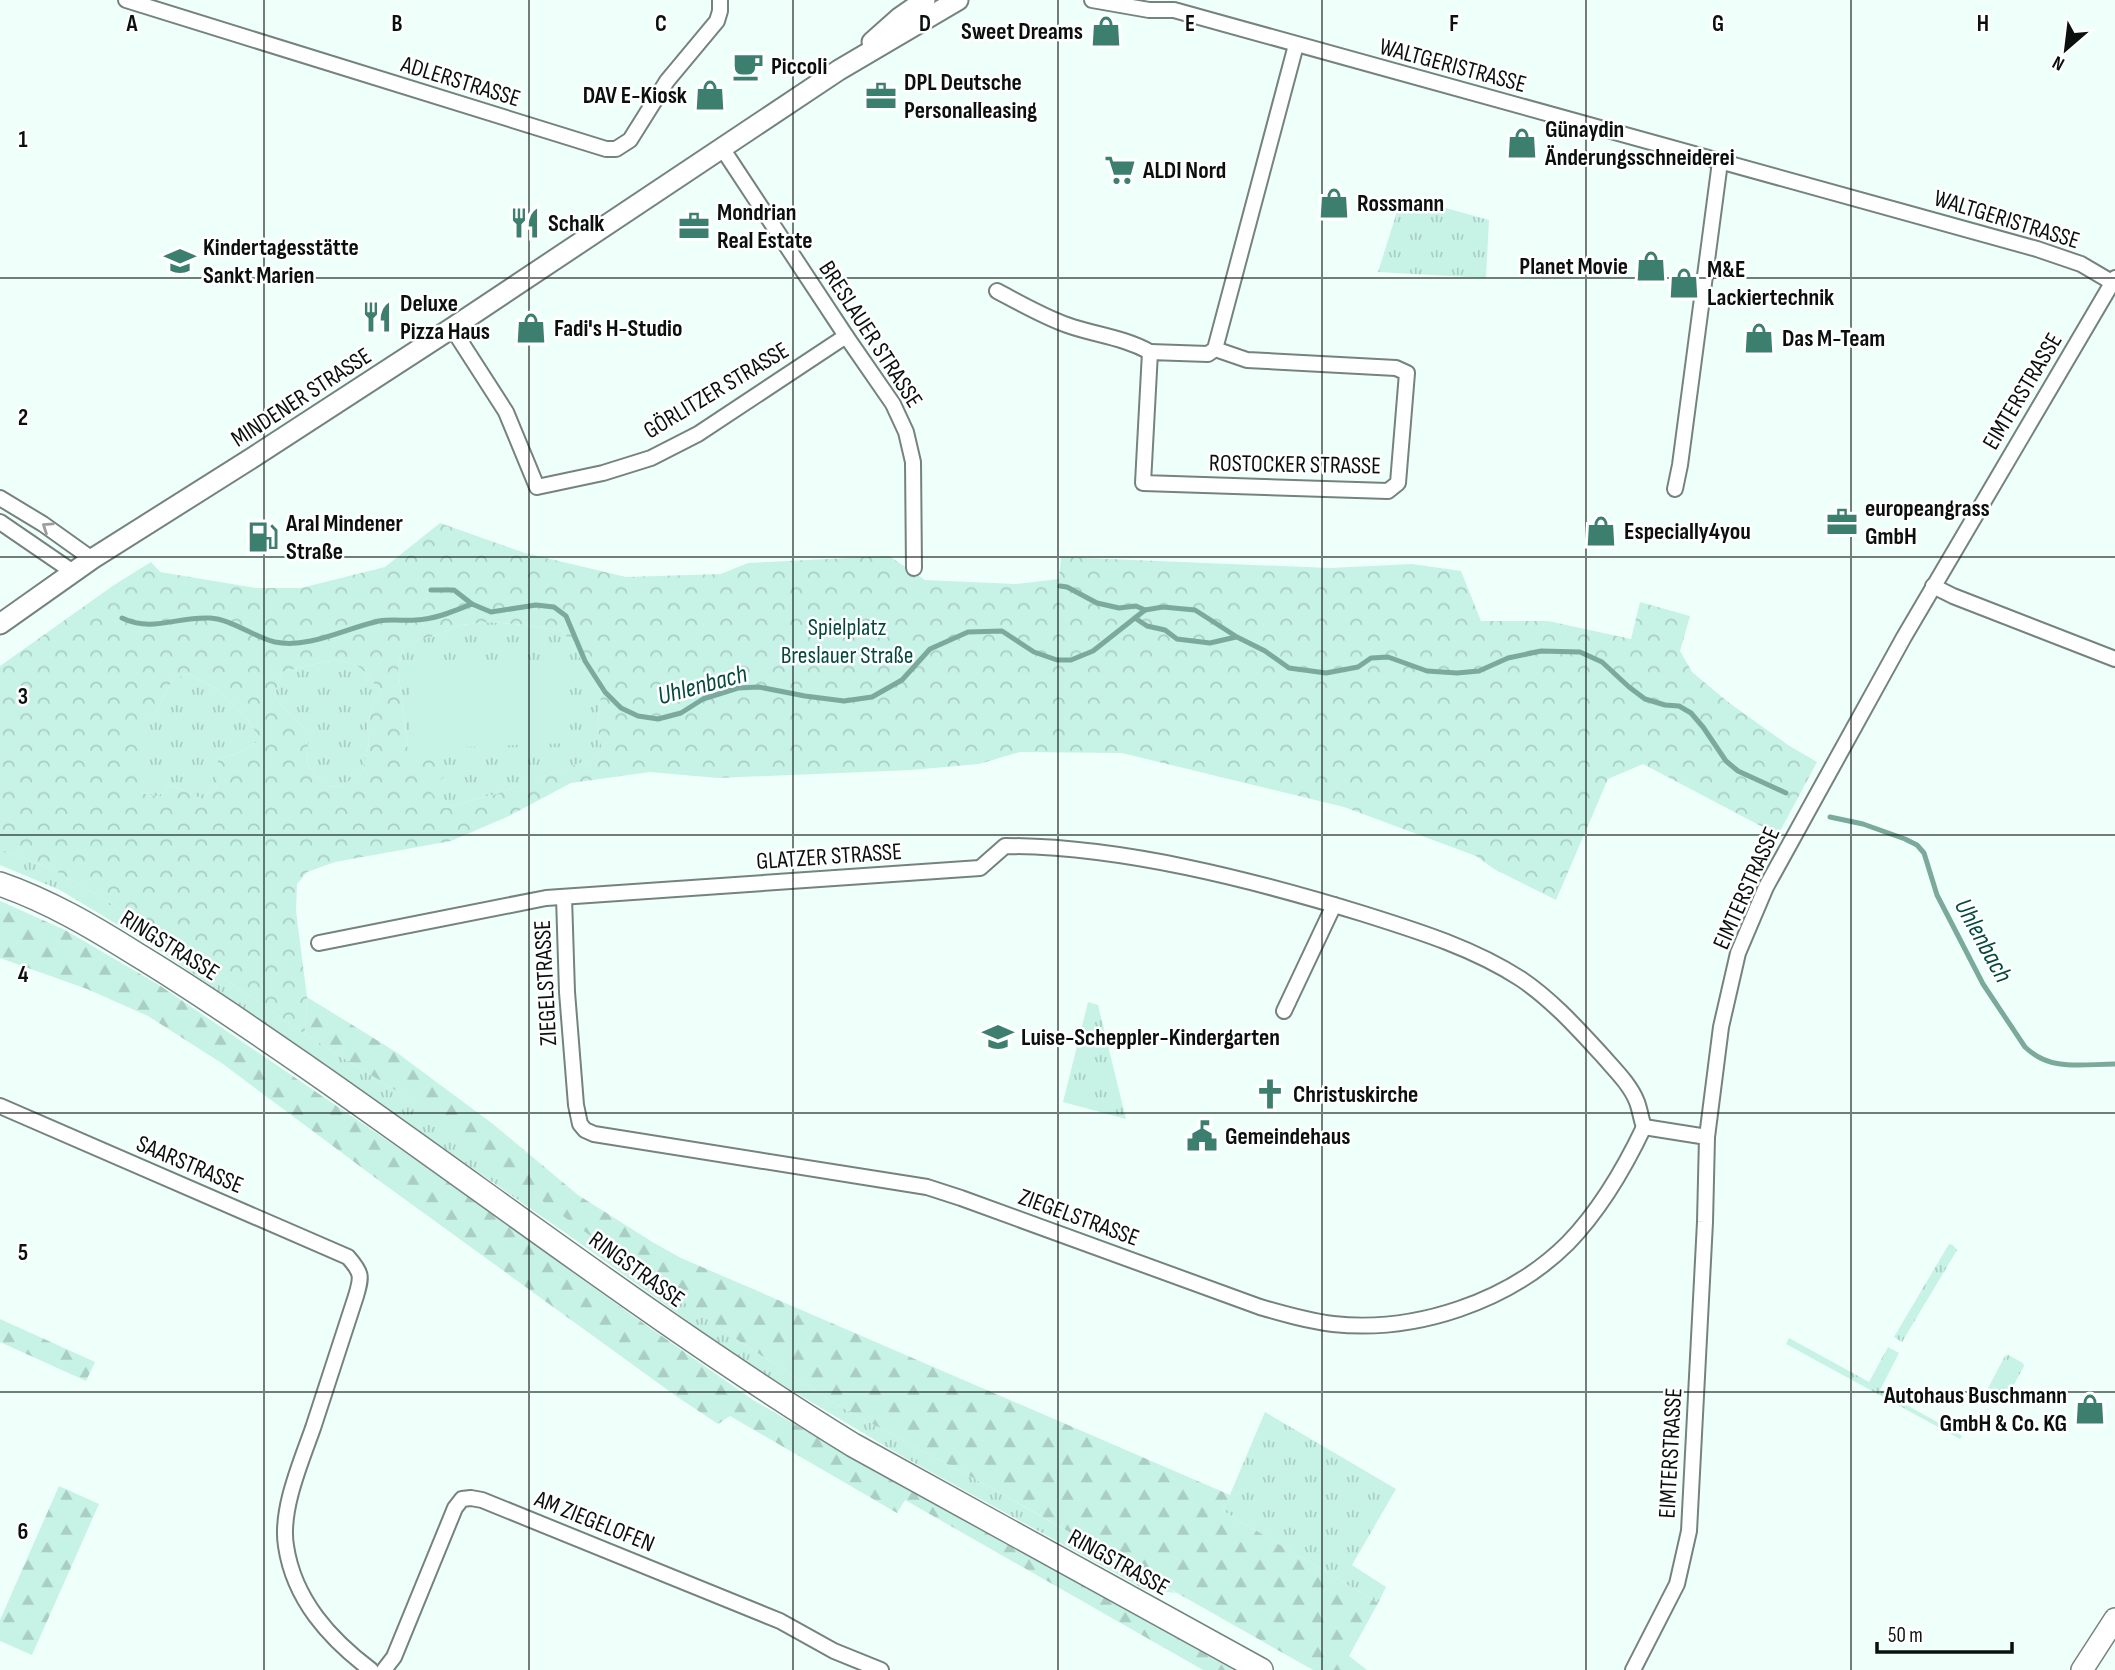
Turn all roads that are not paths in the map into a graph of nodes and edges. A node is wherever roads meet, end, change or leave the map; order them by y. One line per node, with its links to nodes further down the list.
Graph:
1 (126, 0): 6 (street, ADLERSTRASSE)
2 (925, 0): 9 (street, MINDENER STRASSE)
3 (958, 0): 9 (street, MINDENER STRASSE)
4 (1092, 0): 7 (street, WALTGERISTRASSE)
5 (1159, 0): 7 (street, WALTGERISTRASSE)
6 (720, 5)
7 (1174, 10): 8 (street, WALTGERISTRASSE)
8 (1296, 45): 11 (street, WALTGERISTRASSE); 16 (street)
9 (839, 70): 10 (street, MINDENER STRASSE)
10 (722, 148): 14 (street, MINDENER STRASSE); 15 (street, BRESLAUER STRASSE)
11 (1720, 162): 12 (street, WALTGERISTRASSE); 18 (street)
12 (2114, 281): 24 (street, EIMTERSTRASSE)
13 (997, 291): 17 (street, ROSTOCKER STRASSE)
14 (452, 328): 15 (street, GÖRLITZER STRASSE); 21 (street, MINDENER STRASSE)
15 (846, 336): 22 (street, BRESLAUER STRASSE)
16 (1215, 349): 17 (street, ROSTOCKER STRASSE); 17 (street, ROSTOCKER STRASSE)
17 (1150, 352)
18 (1675, 489)
19 (0, 498): 21 (street, one-way to 19)
20 (0, 522): 23 (street)
21 (92, 559): 23 (street, MINDENER STRASSE)
22 (914, 568)
23 (73, 572): 25 (street, MINDENER STRASSE)
24 (1933, 586): 26 (street); 34 (street, EIMTERSTRASSE)
25 (0, 624)
26 (2115, 659)
27 (0, 884): 39 (main road, RINGSTRASSE)
28 (564, 897): 29 (street, GLATZER STRASSE); 30 (street, GLATZER STRASSE); 33 (street, ZIEGELSTRASSE)
29 (1334, 905): 31 (street); 33 (street, GLATZER STRASSE)
30 (319, 943)
31 (1284, 1011)
32 (0, 1106): 36 (street, SAARSTRASSE)
33 (1644, 1127): 34 (street)
34 (1707, 1137): 40 (street, EIMTERSTRASSE)
35 (2115, 1619): 41 (main road)
36 (371, 1670)
37 (384, 1670): 38 (street, AM ZIEGELOFEN)
38 (881, 1670)
39 (1261, 1670)
40 (1633, 1670)
41 (2082, 1670)

